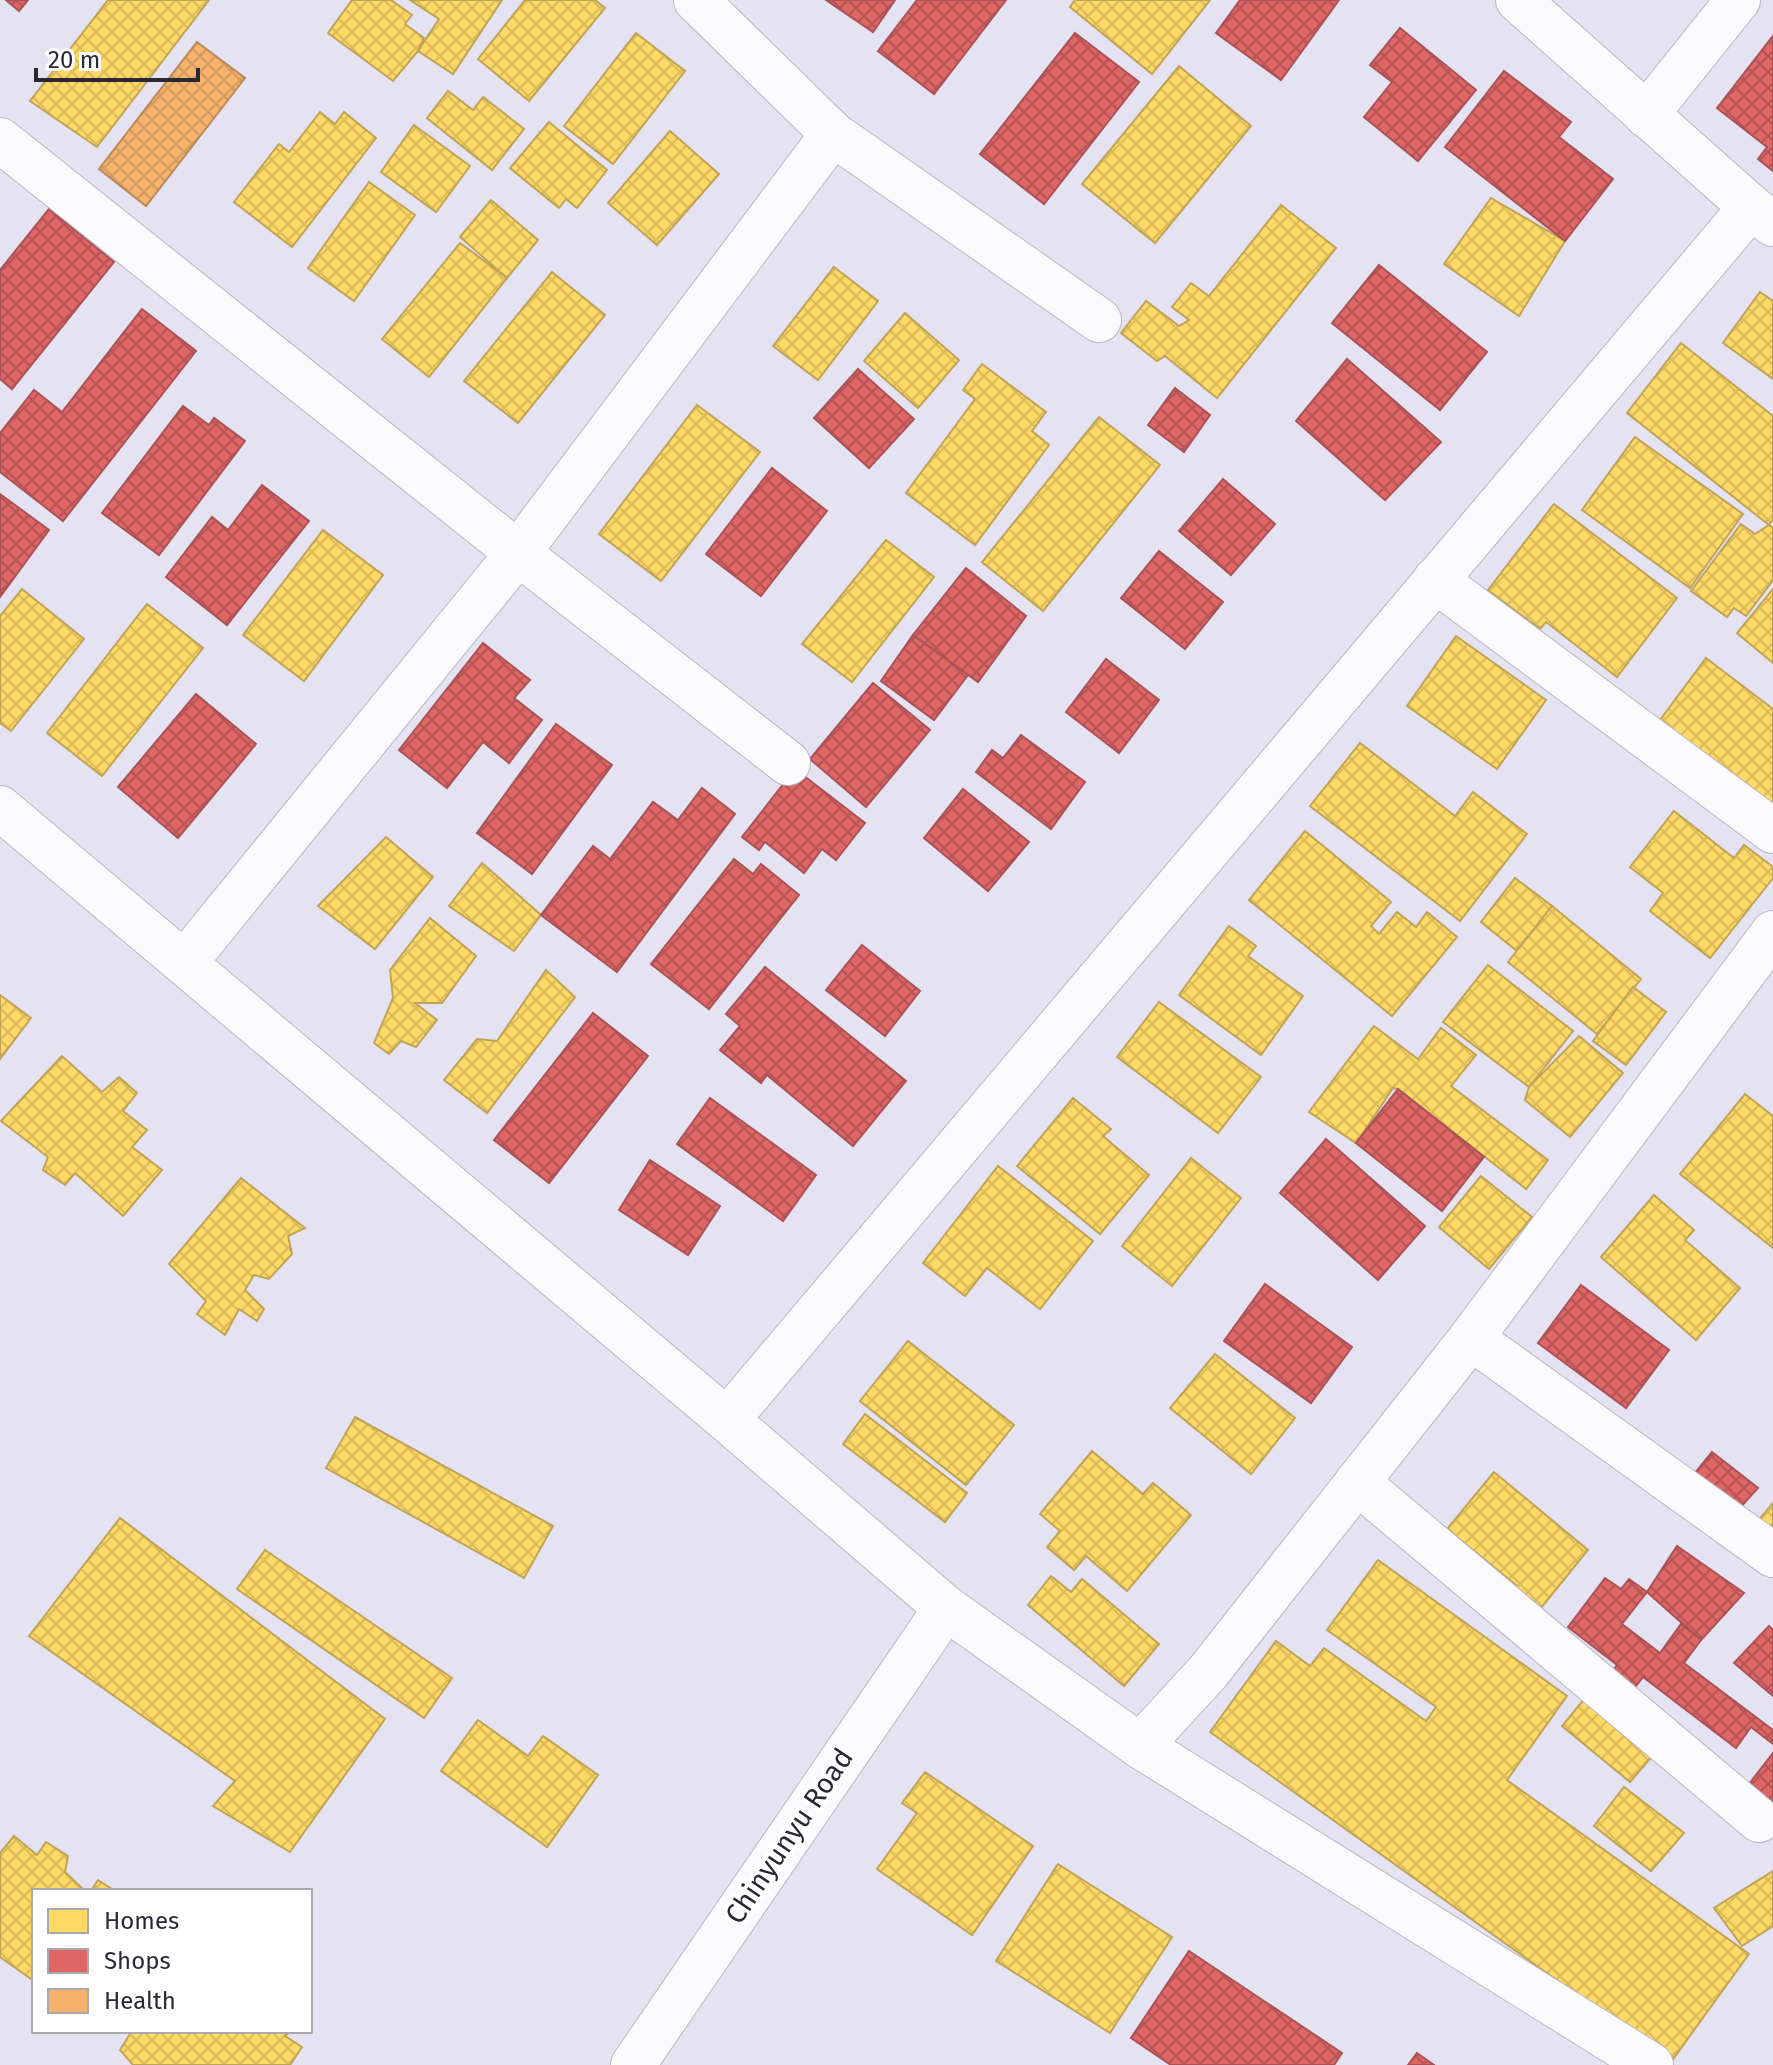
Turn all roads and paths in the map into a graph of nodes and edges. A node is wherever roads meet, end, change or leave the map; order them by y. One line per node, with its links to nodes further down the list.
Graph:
1 (696, 0): 5 (street)
2 (1518, 0): 4 (street)
3 (1738, 0): 4 (street)
4 (1646, 115): 7 (street)
5 (833, 134): 8 (street); 9 (street)
6 (0, 140): 9 (street)
7 (1762, 216): 10 (street)
8 (1099, 320)
9 (518, 553): 11 (street); 15 (street)
10 (1435, 580): 13 (street); 17 (street)
11 (788, 763)
12 (0, 808): 15 (street)
13 (1773, 831)
14 (1773, 933): 16 (street)
15 (185, 962): 17 (street)
16 (1471, 1338): 18 (street); 19 (street)
17 (727, 1420): 20 (street)
18 (1357, 1482): 21 (street); 22 (street)
19 (1773, 1555)
20 (946, 1608): 21 (street); 23 (street, Chinyunyu Road)
21 (1140, 1746): 24 (street)
22 (1759, 1820)
23 (633, 2065)
24 (1651, 2065)

